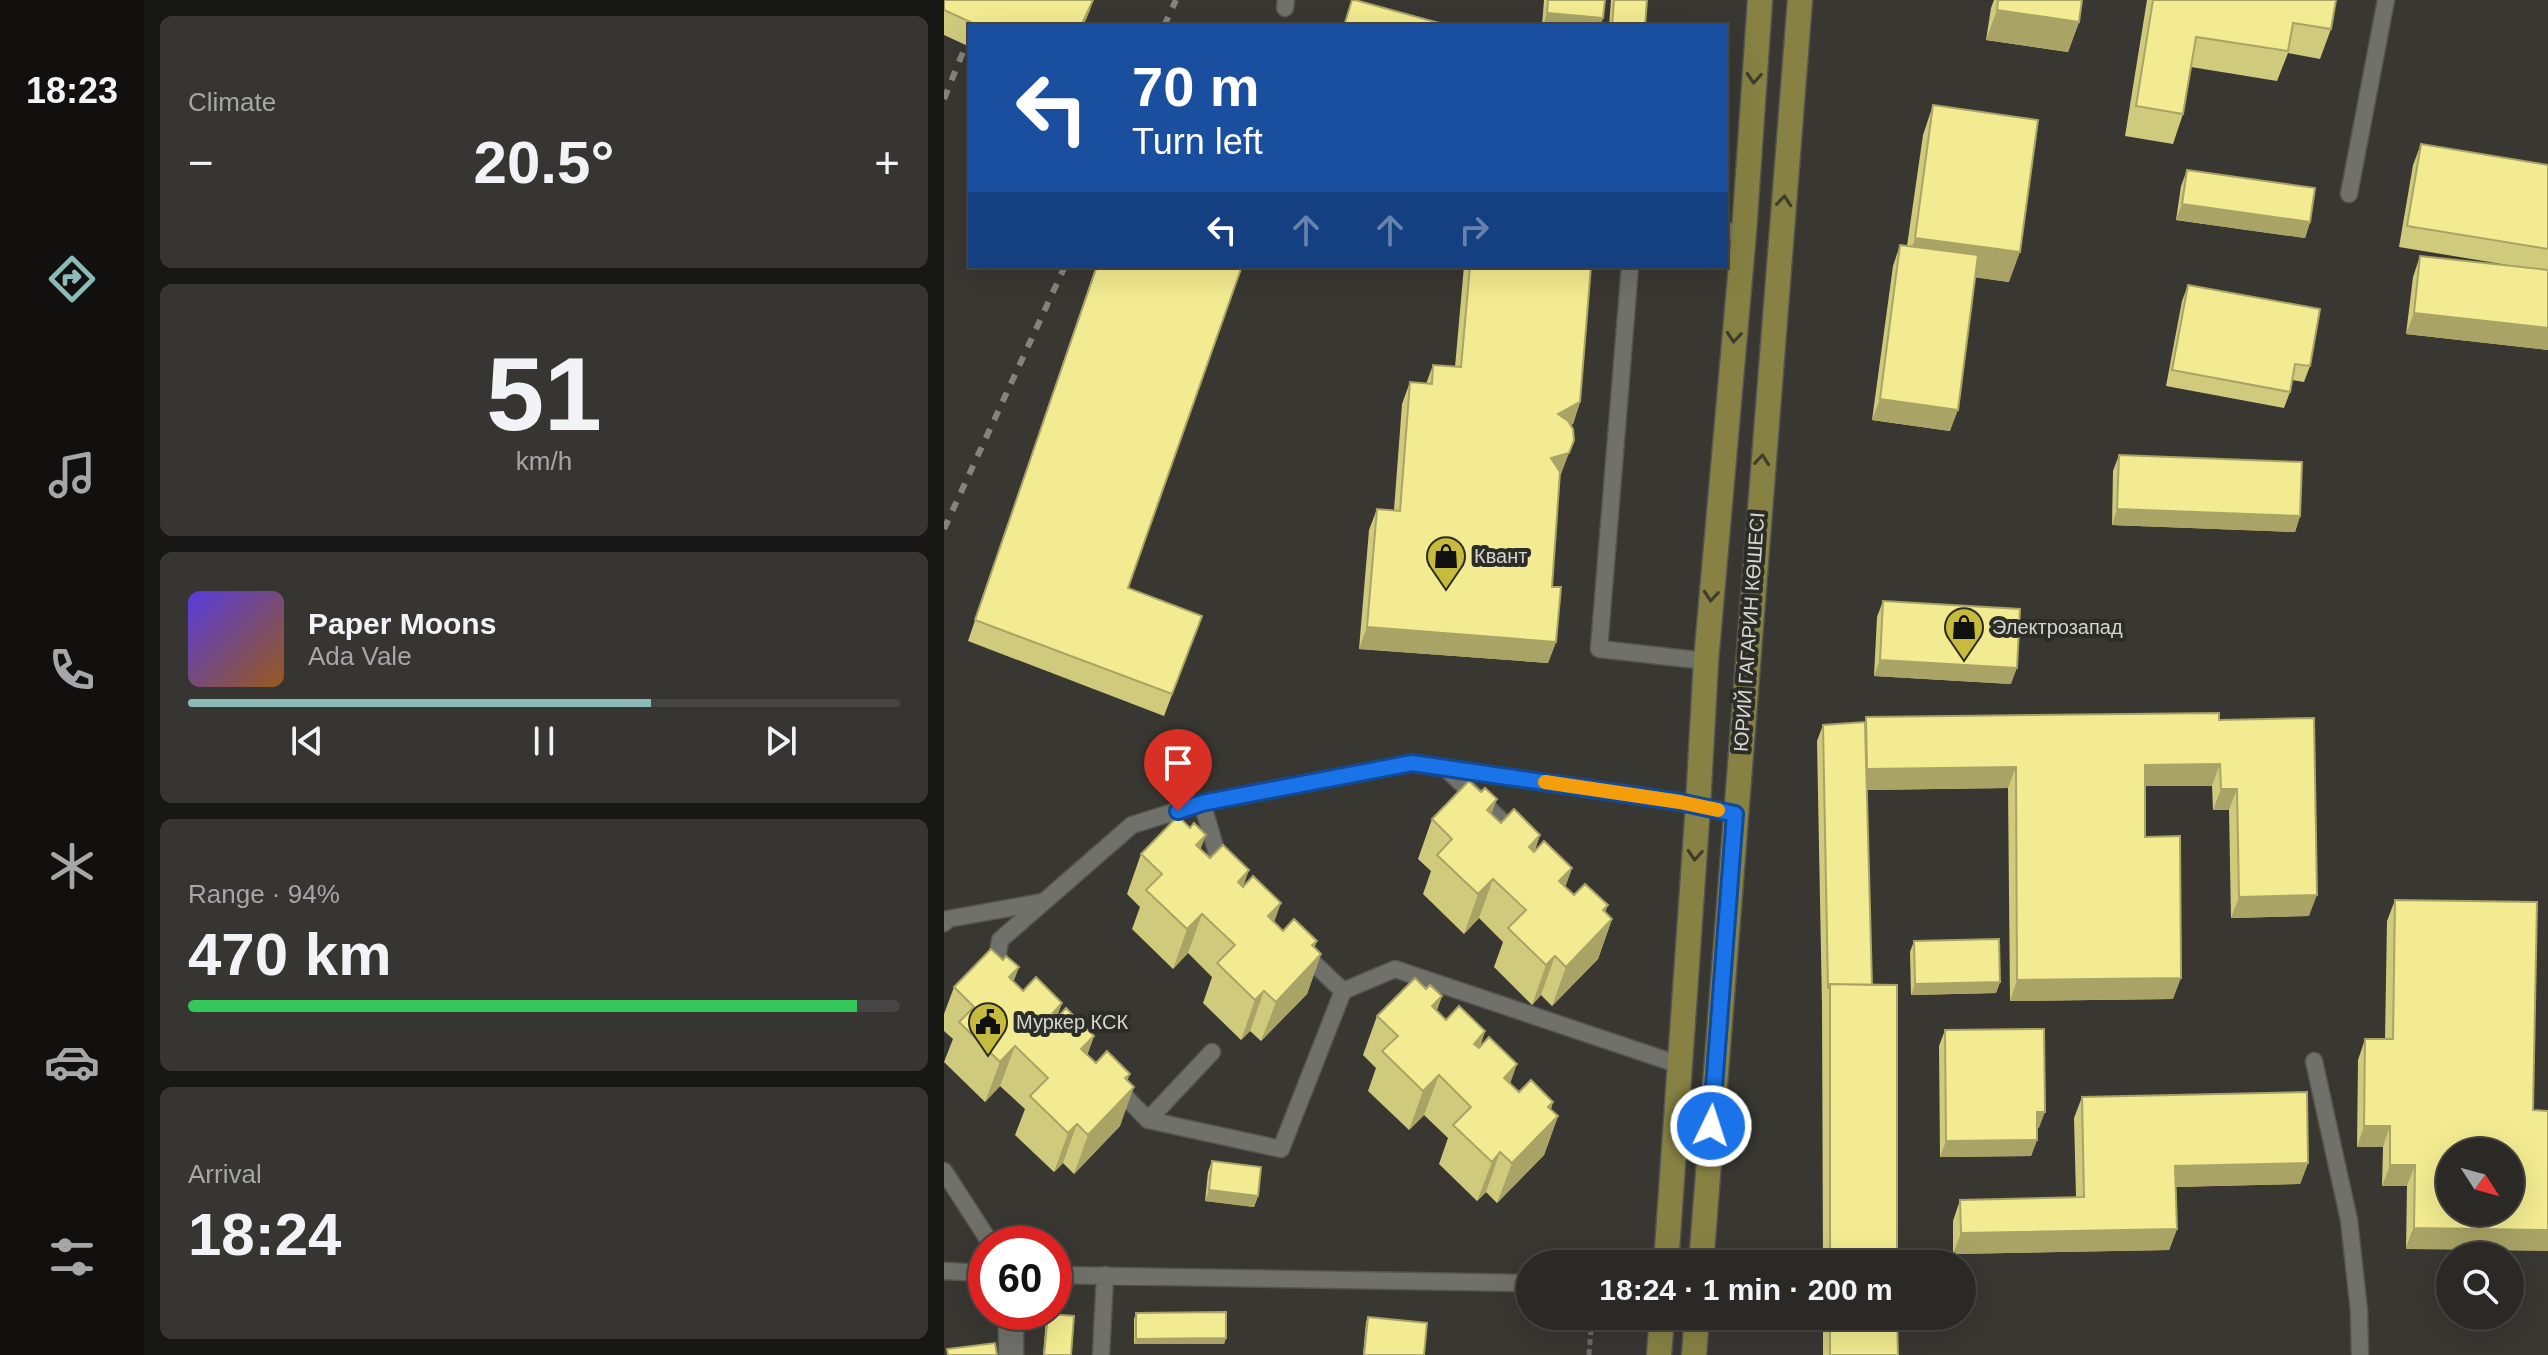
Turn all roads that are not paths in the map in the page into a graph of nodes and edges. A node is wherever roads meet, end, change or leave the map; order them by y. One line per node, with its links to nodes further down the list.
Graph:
1 (1760, 0): 5 (main road, ЮРИЙ ГАГАРИН КӨШЕСІ, one-way to 5)
2 (1800, 0): 11 (main road, ЮРИЙ ГАГАРИН КӨШЕСІ, one-way to 2)
3 (2386, 0): 4 (lane)
4 (2349, 194)
5 (1735, 231): 7 (main road, ЮРИЙ ГАГАРИН КӨШЕСІ, one-way to 7)
6 (1630, 268): 7 (lane)
7 (1706, 661): 10 (main road, ЮРИЙ ГАГАРИН КӨШЕСІ)
8 (1445, 768): 9 (lane); 10 (lane); 12 (lane)
9 (1202, 803): 13 (lane); 14 (lane)
10 (1698, 805): 11 (lane); 21 (main road, ЮРИЙ ГАГАРИН КӨШЕСІ, one-way to 21)
11 (1735, 814): 27 (main road, ЮРИЙ ГАГАРИН КӨШЕСІ)
12 (1530, 848)
13 (1235, 888)
14 (1044, 902): 15 (lane); 17 (lane)
15 (944, 923)
16 (1289, 939): 18 (lane)
17 (1018, 989)
18 (1343, 991): 21 (lane); 23 (lane)
19 (1212, 1052): 23 (lane)
20 (2314, 1061): 40 (lane)
21 (1680, 1065): 26 (main road, ЮРИЙ ГАГАРИН КӨШЕСІ)
22 (1105, 1076): 23 (lane)
23 (1148, 1120)
24 (944, 1171): 25 (lane)
25 (979, 1226)
26 (1667, 1250)
27 (1702, 1250)
28 (944, 1271): 29 (lane)
29 (968, 1272)
30 (1072, 1275): 31 (lane)
31 (1105, 1275): 32 (lane); 37 (lane)
32 (1516, 1283)
33 (1011, 1330): 36 (street)
34 (1661, 1330): 38 (main road)
35 (1696, 1330): 39 (main road)
36 (1011, 1355)
37 (1101, 1355)
38 (1659, 1355)
39 (1694, 1355)
40 (2360, 1355)

